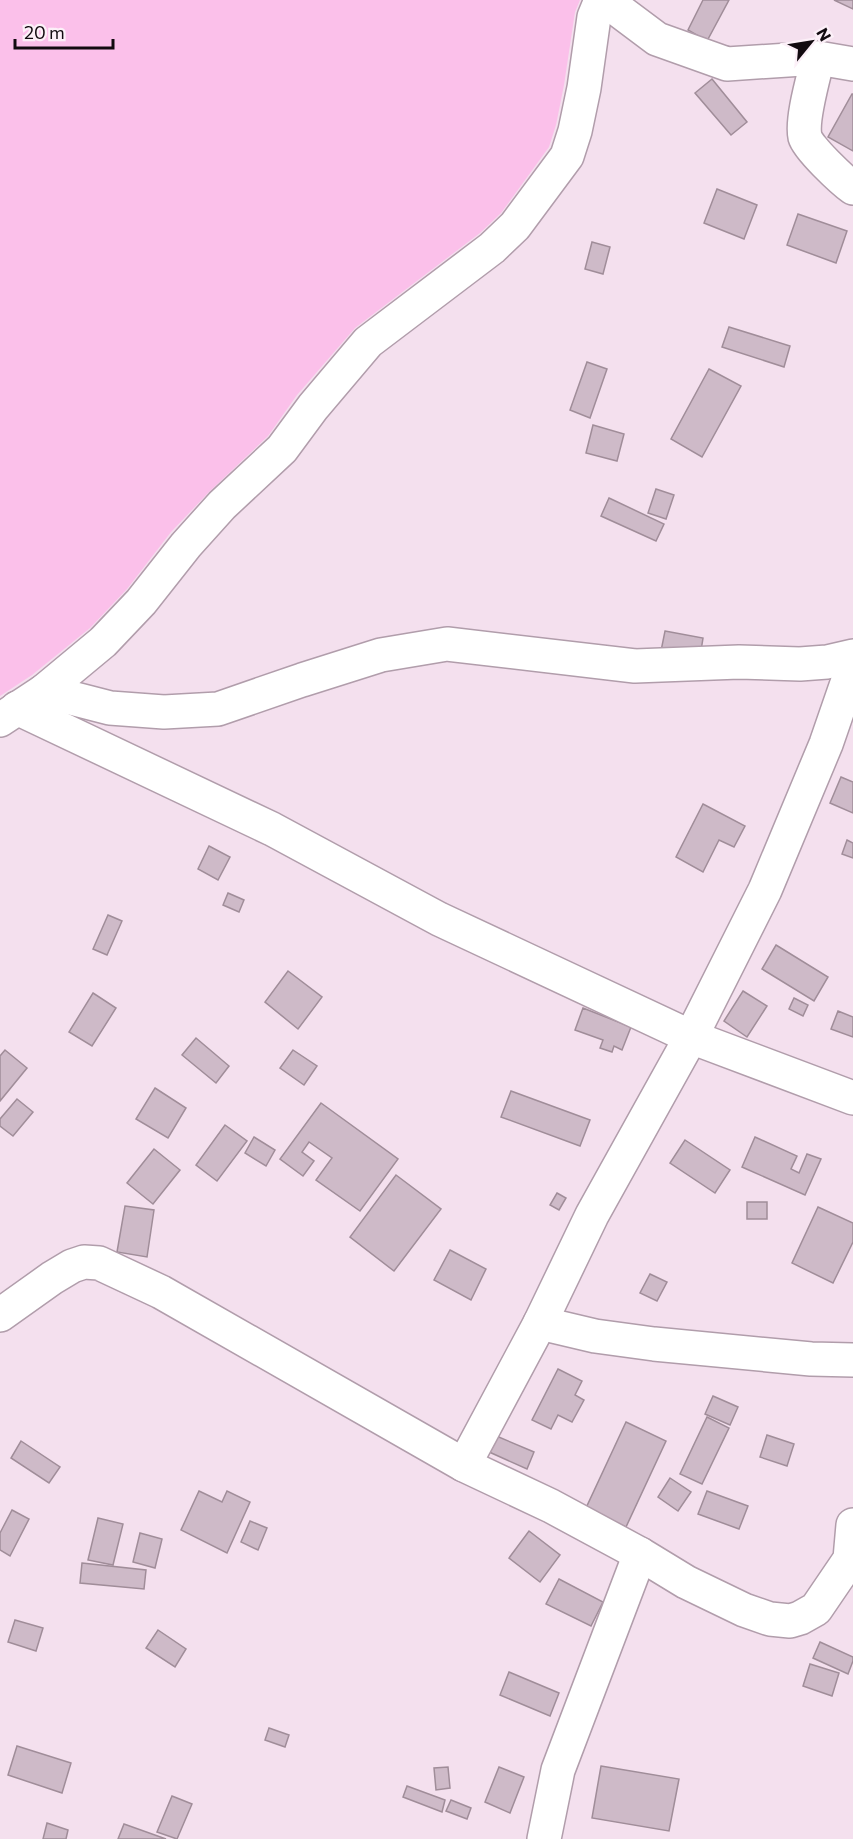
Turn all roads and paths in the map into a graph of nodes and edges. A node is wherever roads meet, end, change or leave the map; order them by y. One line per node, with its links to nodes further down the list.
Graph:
1 (601, 0): 8 (street)
2 (605, 0): 3 (street)
3 (818, 57): 4 (street); 5 (street)
4 (853, 64)
5 (853, 188)
6 (853, 656): 8 (street)
7 (853, 666): 9 (street)
8 (20, 706): 9 (street)
9 (692, 1037): 10 (street); 12 (street)
10 (853, 1098)
11 (0, 1315): 14 (street)
12 (540, 1323): 13 (street); 14 (street)
13 (853, 1360)
14 (464, 1465): 16 (street)
15 (853, 1525): 17 (street)
16 (640, 1554): 17 (street); 18 (street)
17 (852, 1564)
18 (544, 1839)

